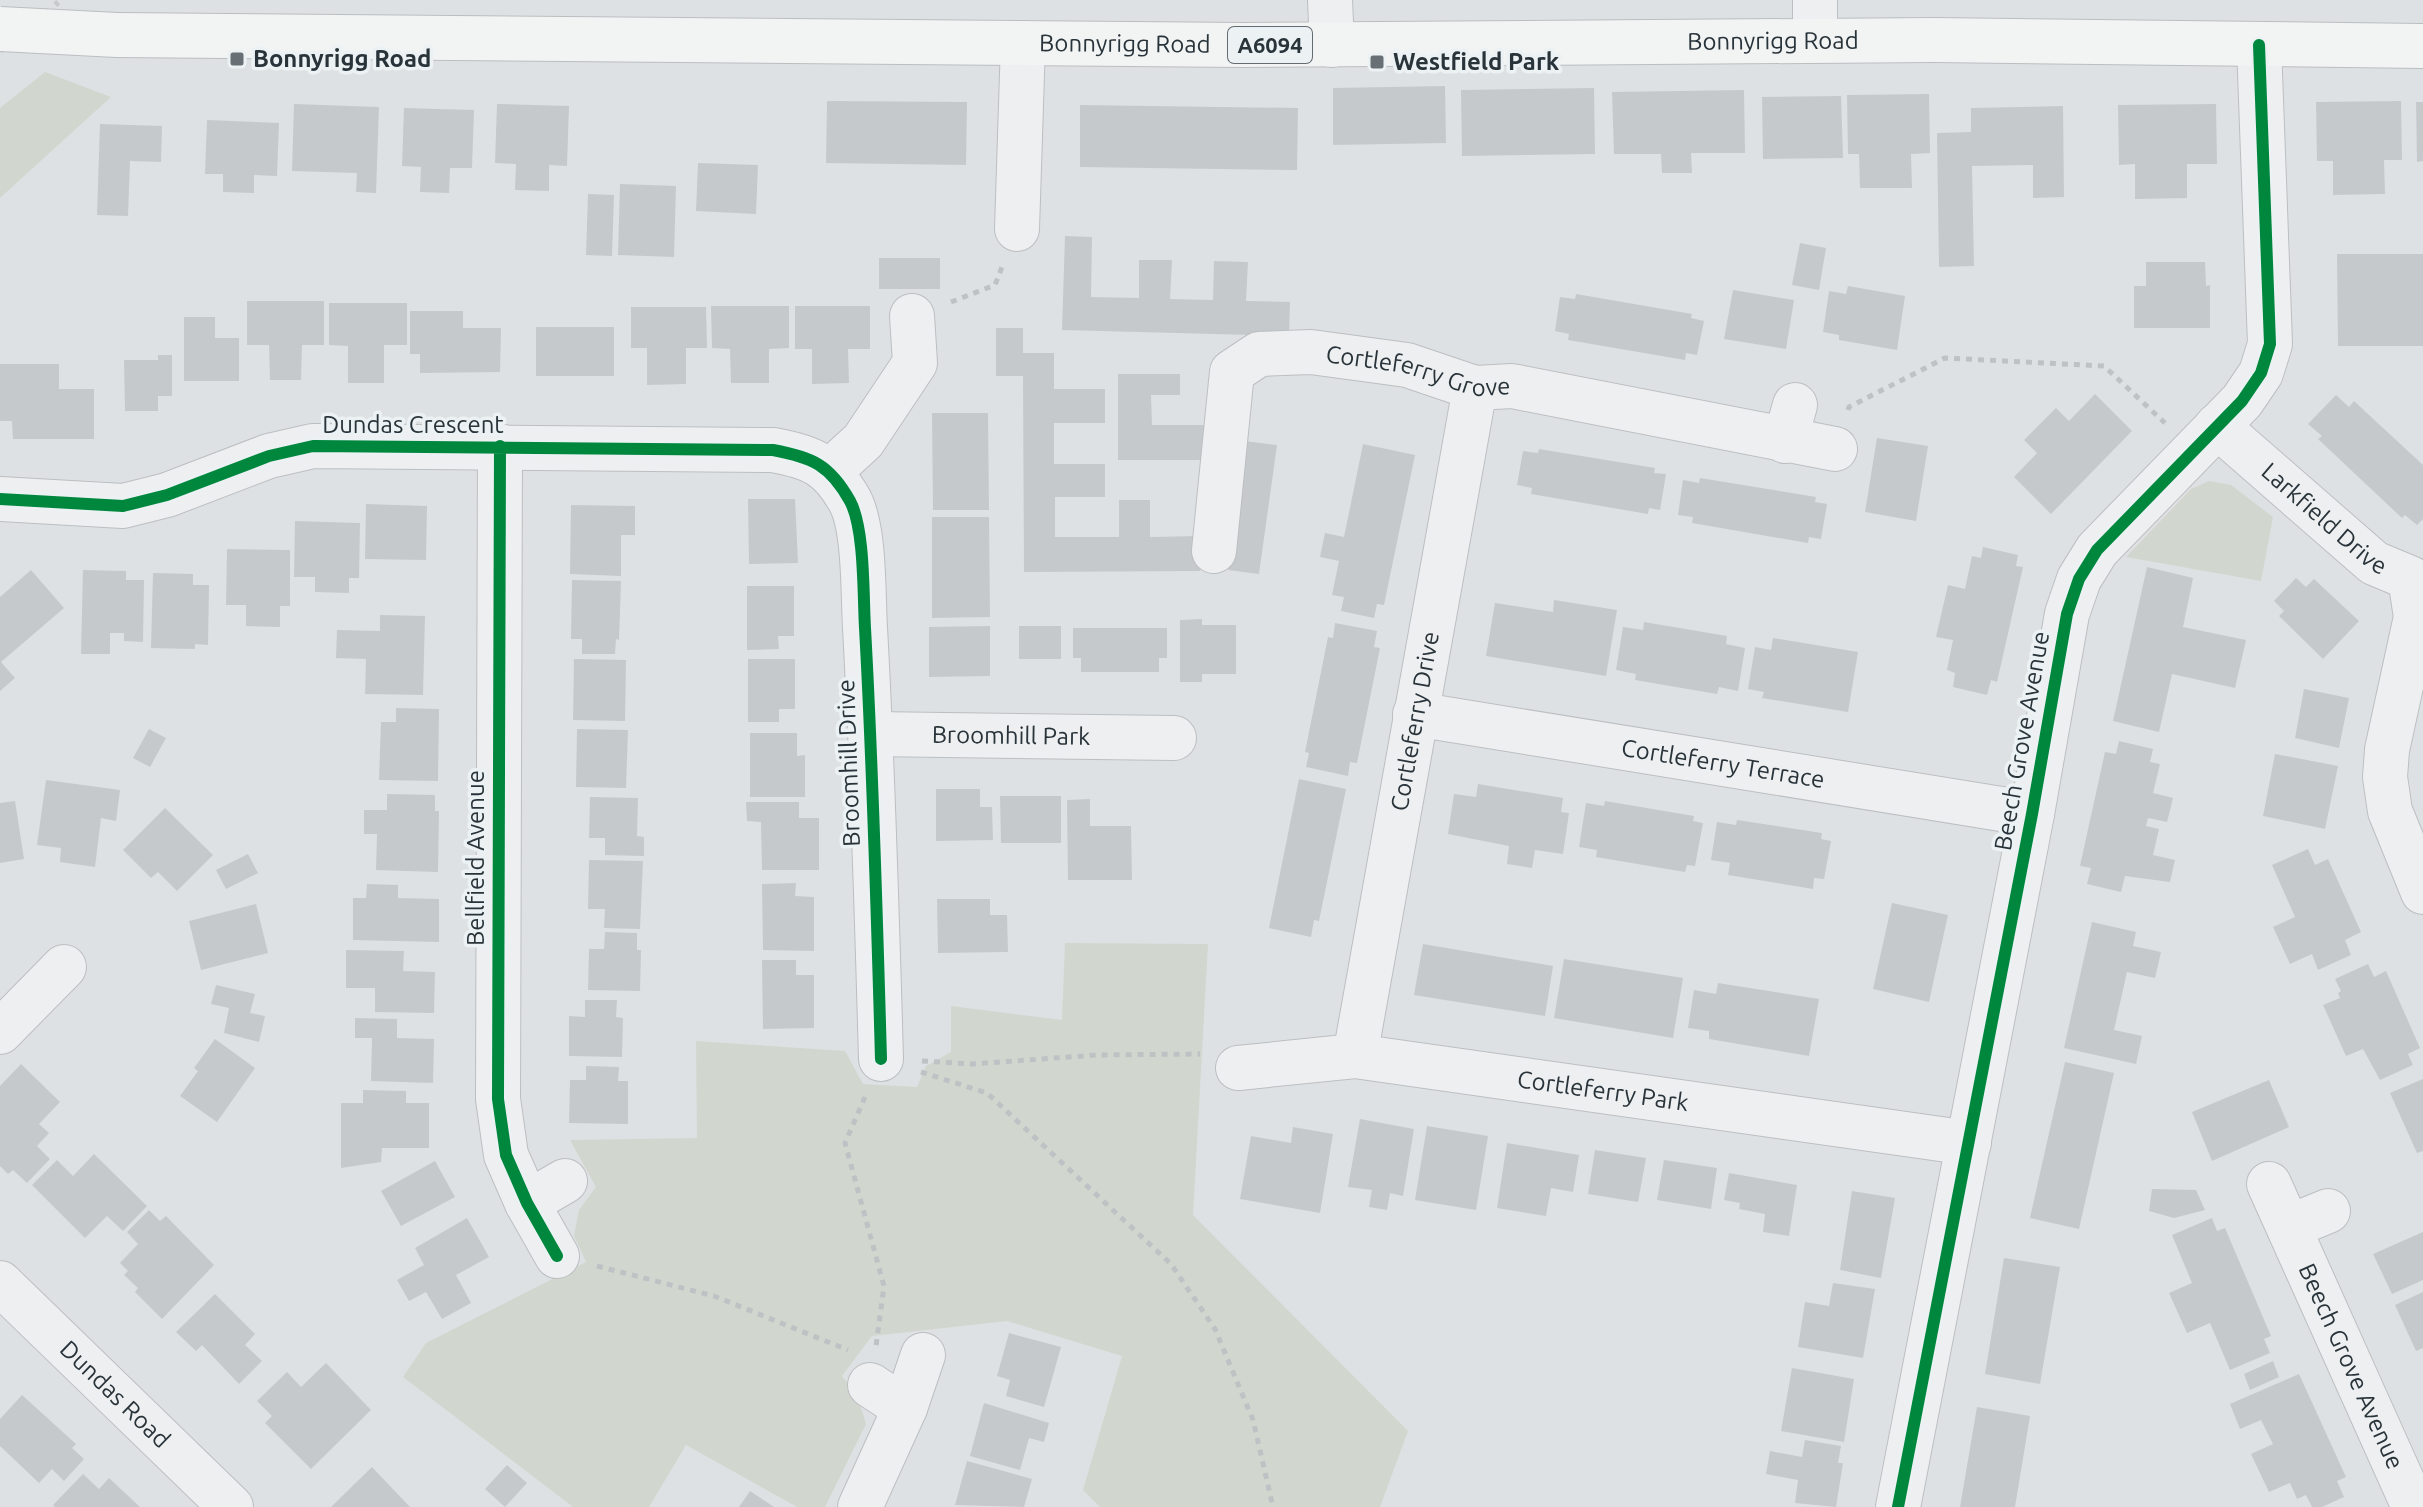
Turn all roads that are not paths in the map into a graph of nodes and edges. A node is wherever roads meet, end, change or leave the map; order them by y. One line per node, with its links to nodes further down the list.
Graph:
1 (1330, 0): 5 (street)
2 (1815, 20): 5 (main road, Bonnyrigg Road / A6094); 6 (main road, Bonnyrigg Road / A6094)
3 (0, 29): 4 (main road, Bonnyrigg Road / A6094, bridge)
4 (1023, 43): 5 (main road, Bonnyrigg Road / A6094); 8 (street)
5 (1332, 45)
6 (2259, 45): 7 (main road, Bonnyrigg Road / A6094); 11 (street, Beech Grove Avenue)
7 (2423, 46)
8 (1017, 229)
9 (912, 316): 14 (street)
10 (1475, 388): 13 (street, Cortleferry Grove); 16 (street, Cortleferry Grove); 18 (street, Cortleferry Drive)
11 (2217, 426): 17 (street, Larkfield Drive); 21 (street, Beech Grove Avenue)
12 (500, 446): 14 (street, Dundas Crescent); 15 (street, Dundas Crescent); 31 (street, Bellfield Avenue)
13 (1835, 449)
14 (829, 472): 19 (street, Broomhill Drive)
15 (0, 499)
16 (1214, 551)
17 (2416, 575): 22 (street, Larkfield Drive)
18 (1415, 714): 21 (street, Cortleferry Terrace); 25 (street, Cortleferry Drive)
19 (871, 734): 20 (street, Broomhill Park); 26 (street, Broomhill Drive)
20 (1159, 749)
21 (2032, 814): 28 (street, Beech Grove Avenue)
22 (2423, 892)
23 (64, 967): 24 (street)
24 (0, 1032)
25 (1355, 1056): 27 (street, Cortleferry Park); 28 (street, Cortleferry Park)
26 (881, 1059)
27 (1238, 1068)
28 (1969, 1143): 39 (street, Beech Grove Avenue)
29 (565, 1181): 31 (street)
30 (2269, 1184): 33 (street, Beech Grove Avenue)
31 (527, 1203): 34 (street, Bellfield Avenue)
32 (2328, 1211): 33 (street)
33 (2289, 1227): 40 (street, Beech Grove Avenue)
34 (557, 1256)
35 (0, 1283): 37 (street, Dundas Road)
36 (923, 1355): 38 (street)
37 (231, 1507)
38 (860, 1507)
39 (1898, 1507)
40 (2414, 1507)

